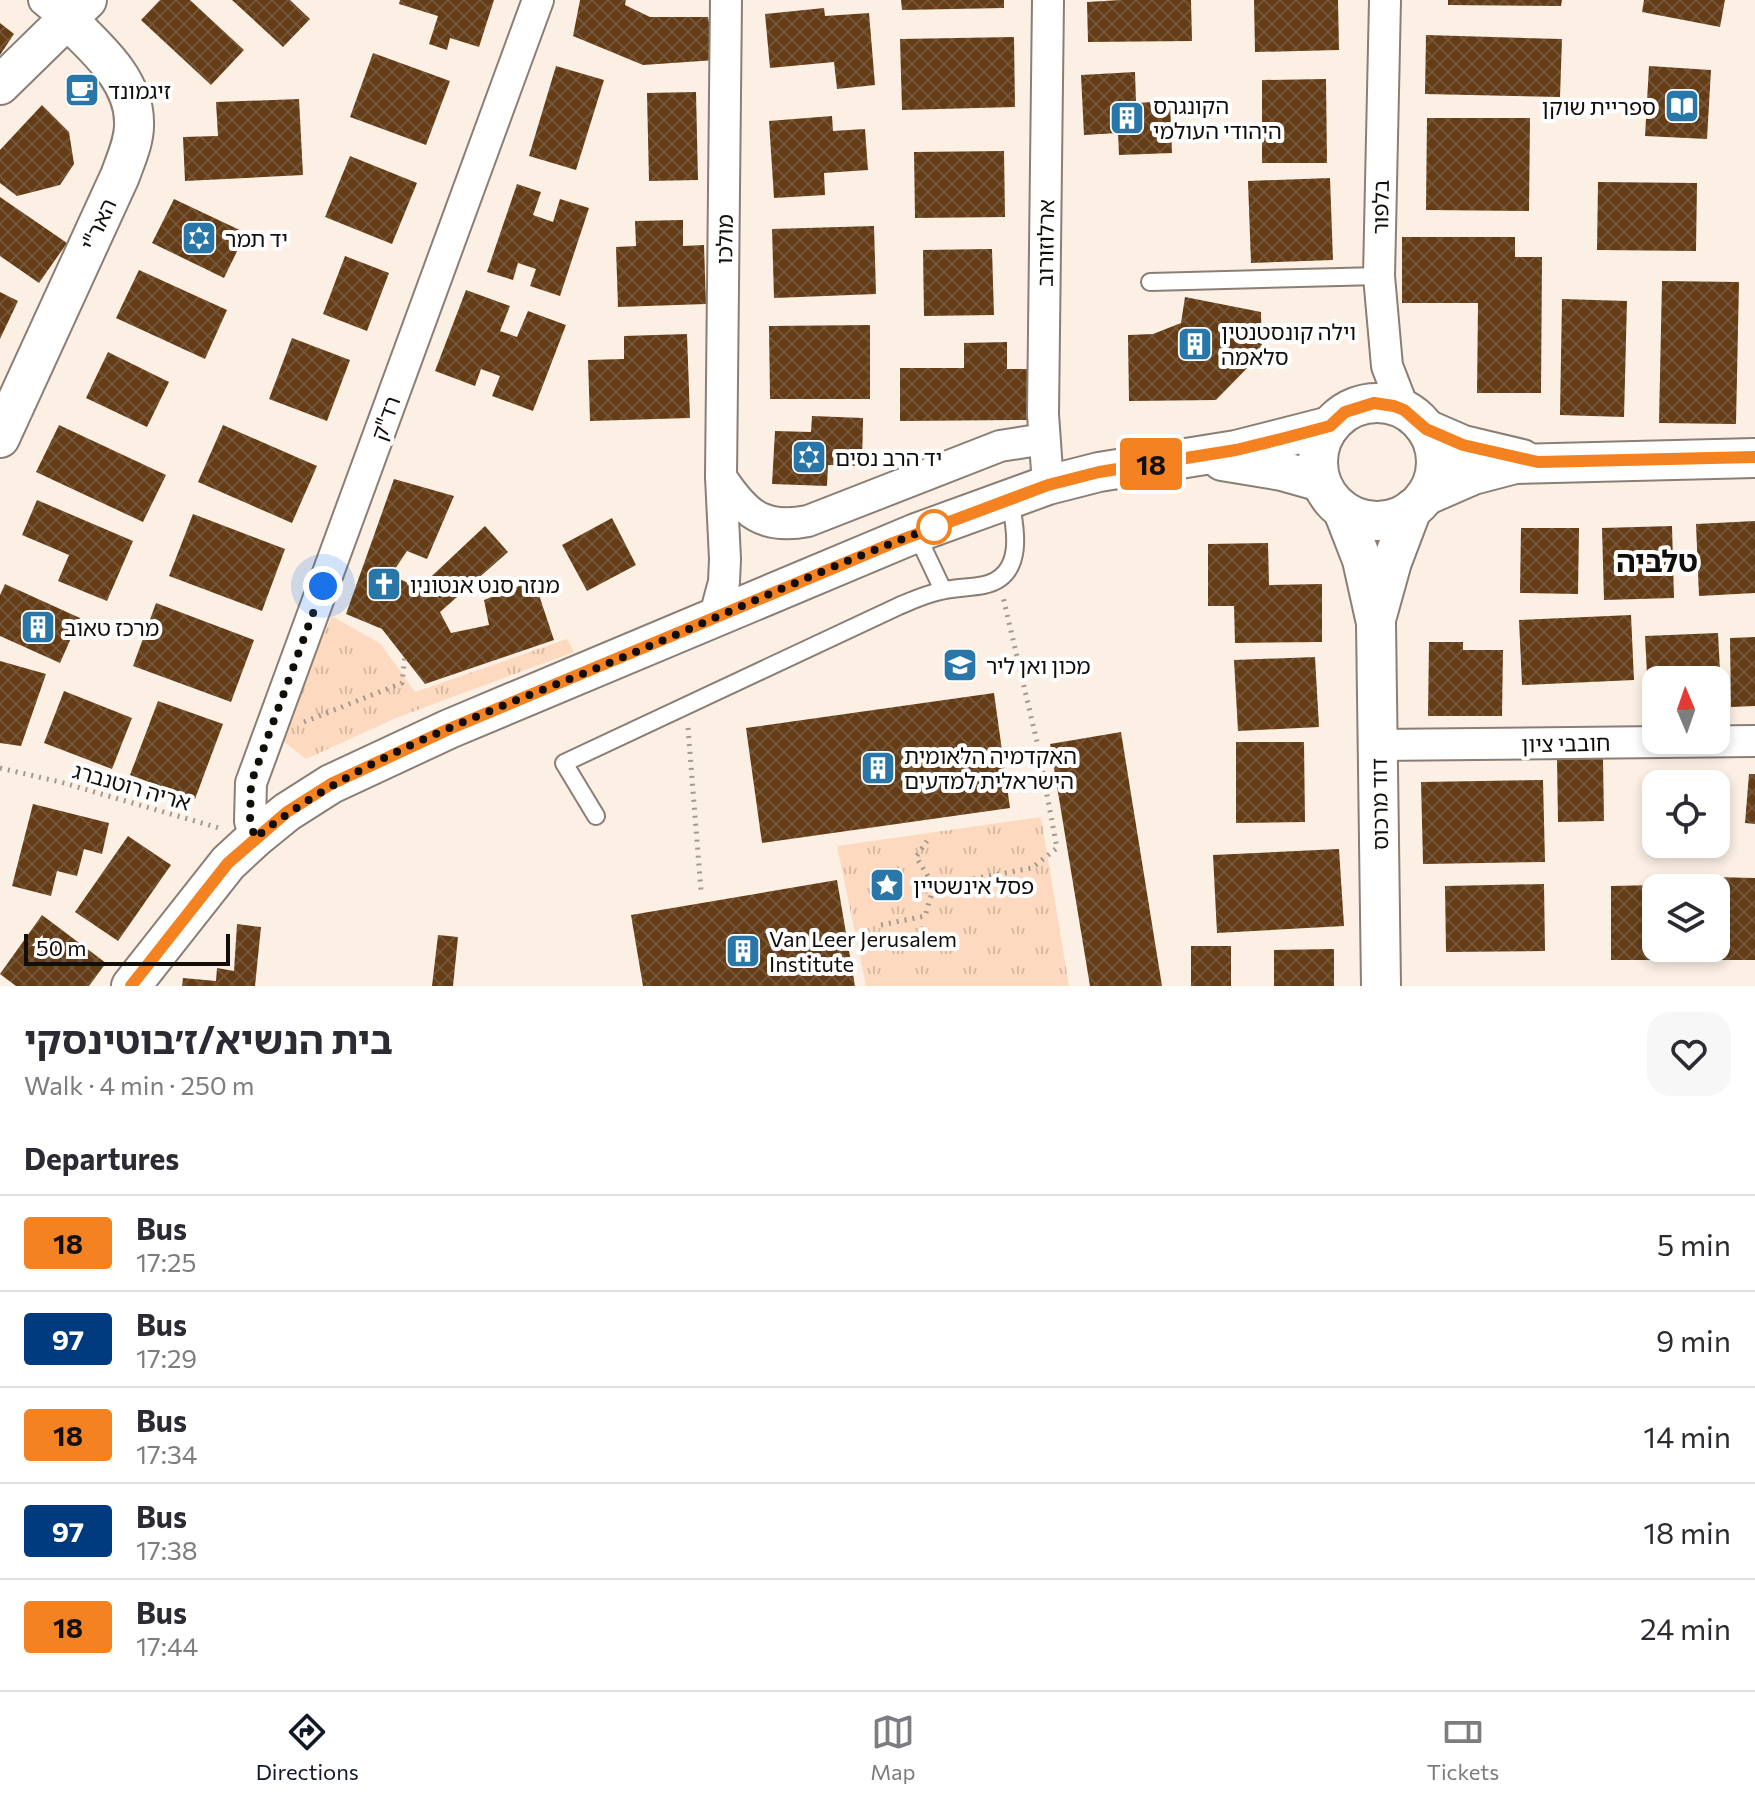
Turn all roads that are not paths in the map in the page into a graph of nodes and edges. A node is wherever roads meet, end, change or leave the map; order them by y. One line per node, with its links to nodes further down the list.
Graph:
1 (538, 0): 28 (street, רד"ק)
2 (726, 0): 16 (street, מולכו)
3 (1048, 0): 12 (street, ארלוזורוב)
4 (1385, 0): 7 (street, בלפור)
5 (66, 6): 6 (street); 11 (street, האר"י)
6 (0, 85)
7 (1379, 276): 8 (lane); 9 (street, בלפור)
8 (1150, 282)
9 (1415, 420): 10 (street); 15 (street); 20 (street)
10 (1330, 426): 14 (street); 18 (street)
11 (0, 438)
12 (1044, 439): 16 (street); 17 (street, ארלוזורוב)
13 (1755, 458): 15 (street)
14 (1179, 460): 17 (street); 18 (street)
15 (1538, 462): 20 (street)
16 (721, 477): 23 (street, מולכו)
17 (1048, 485): 19 (street)
18 (1332, 496): 20 (street); 24 (street, דוד מרכוס)
19 (1010, 500): 21 (street); 22 (lane)
20 (1419, 503): 24 (street, דוד מרכוס)
21 (916, 533): 22 (lane); 23 (street)
22 (943, 590): 27 (lane)
23 (714, 619): 28 (street)
24 (1376, 623): 26 (street, דוד מרכוס)
25 (1755, 741): 26 (street, חובבי ציון)
26 (1378, 745): 30 (street, דוד מרכוס)
27 (596, 816)
28 (255, 838): 29 (street)
29 (131, 986)
30 (1381, 986)

